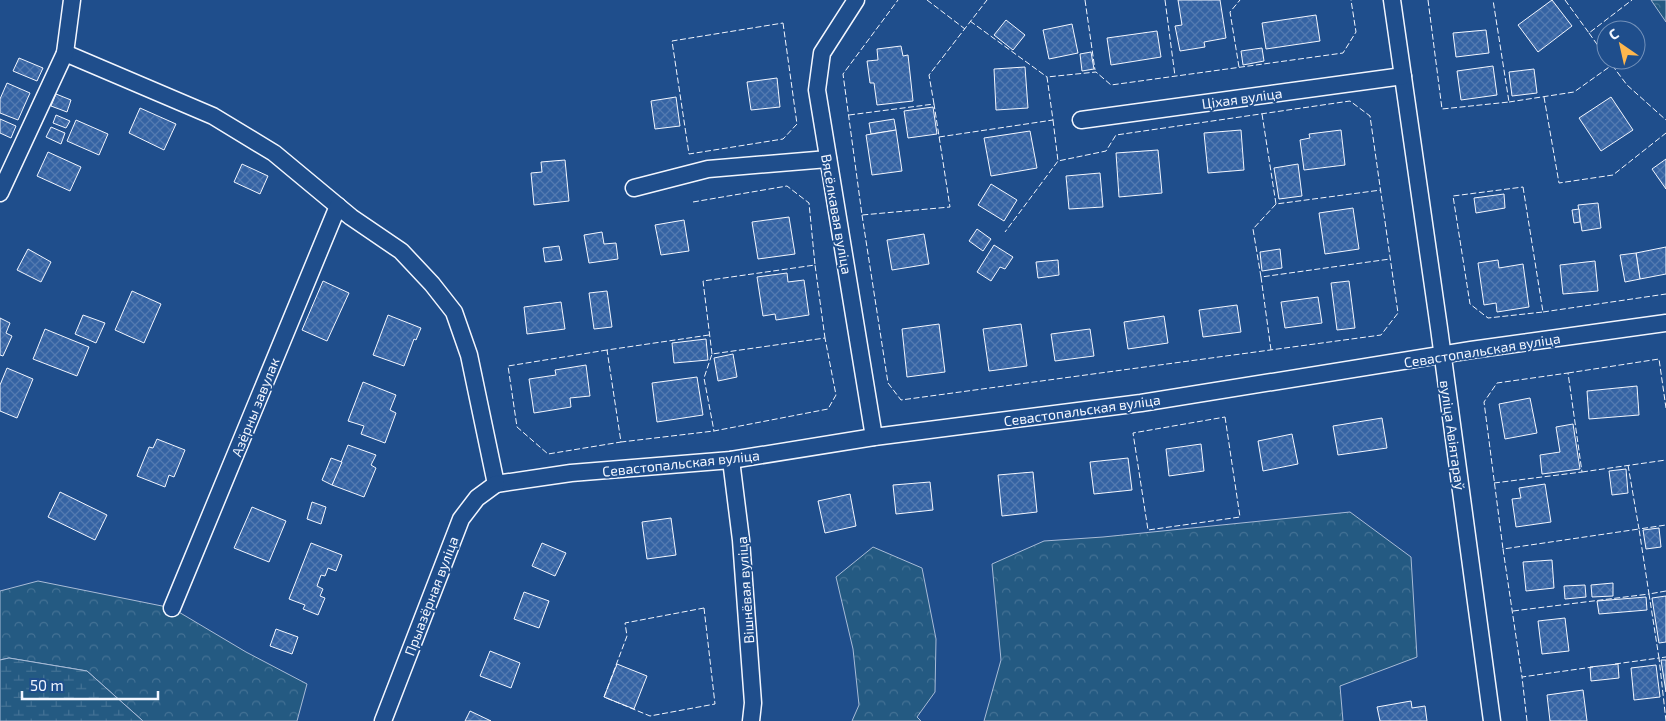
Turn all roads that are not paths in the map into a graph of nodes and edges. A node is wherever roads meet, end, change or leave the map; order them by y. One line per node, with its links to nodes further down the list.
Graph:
1 (72, 0): 4 (street)
2 (856, 0): 7 (street, Вясёлкавая вуліца)
3 (1392, 0): 5 (street, вуліца Авіятараў)
4 (65, 53): 9 (street); 10 (street)
5 (1403, 76): 6 (street, Ціхая вуліца); 12 (street, вуліца Авіятараў)
6 (1081, 120)
7 (828, 159): 8 (street); 13 (street, Вясёлкавая вуліца)
8 (634, 188)
9 (0, 193)
10 (338, 206): 15 (street); 16 (street, Азёрны завулак)
11 (1666, 323): 12 (street, Севастопальская вуліца)
12 (1443, 356): 13 (street, Севастопальская вуліца); 19 (street, вуліца Авіятараў)
13 (874, 437): 14 (street, Севастопальская вуліца)
14 (731, 460): 15 (street, Севастопальская вуліца); 18 (street, Вішнёвая вуліца)
15 (496, 484): 17 (street, Прыазёрная вуліца)
16 (172, 608)
17 (383, 721)
18 (751, 721)
19 (1492, 721)

